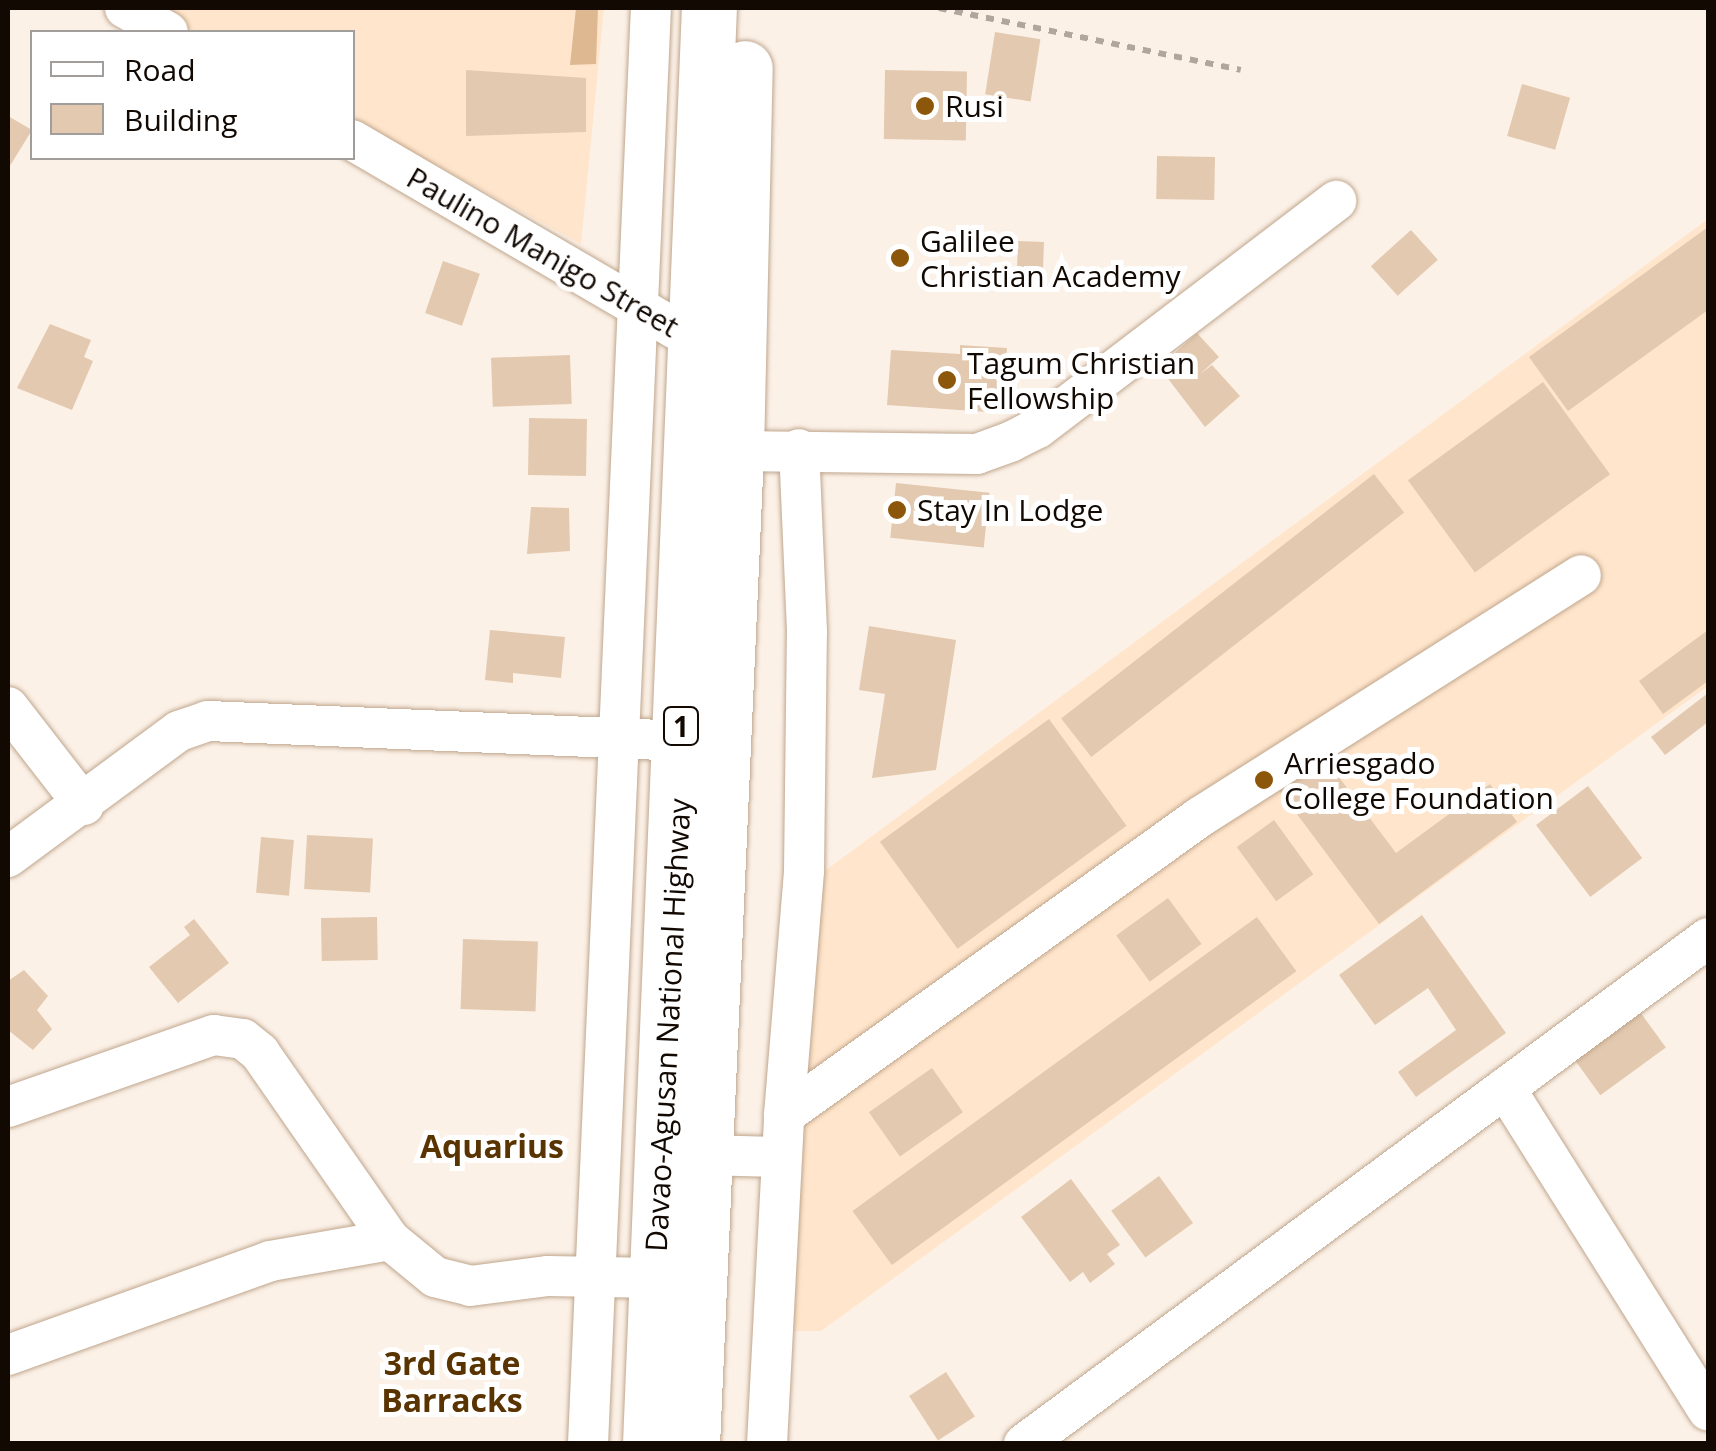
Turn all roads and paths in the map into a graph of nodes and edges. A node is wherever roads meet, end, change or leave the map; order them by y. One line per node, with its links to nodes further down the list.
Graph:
1 (125, 8): 6 (street)
2 (651, 8): 10 (street)
3 (709, 8): 11 (highway, Davao-Agusan National Highway / 1)
4 (748, 8): 11 (highway, Davao-Agusan National Highway / 1)
5 (938, 8): 7 (path)
6 (164, 30)
7 (1242, 70)
8 (355, 142): 10 (street, Paulino Manigo Street)
9 (1336, 200): 12 (street)
10 (638, 307): 11 (street, Paulino Manigo Street); 16 (street)
11 (718, 342): 13 (highway, Davao-Agusan National Highway / 1); 17 (highway, Davao-Agusan National Highway / 1)
12 (799, 449): 13 (street); 23 (street)
13 (736, 451): 24 (highway, Davao-Agusan National Highway / 1)
14 (1581, 575): 23 (street)
15 (8, 706): 18 (street)
16 (620, 738): 17 (street); 18 (street); 27 (street)
17 (681, 742): 28 (highway, Davao-Agusan National Highway / 1)
18 (84, 805): 19 (street)
19 (8, 857)
20 (1708, 938): 21 (street)
21 (1505, 1088): 30 (street); 35 (street)
22 (8, 1107): 26 (street)
23 (784, 1115): 25 (street)
24 (703, 1154): 25 (street); 33 (highway, Davao-Agusan National Highway / 1)
25 (777, 1157): 34 (street)
26 (390, 1240): 27 (street); 29 (street)
27 (596, 1277): 28 (street); 31 (street)
28 (656, 1278): 32 (highway, Davao-Agusan National Highway / 1)
29 (8, 1355)
30 (1708, 1410)
31 (588, 1444)
32 (650, 1444)
33 (692, 1444)
34 (766, 1444)
35 (1024, 1444)

